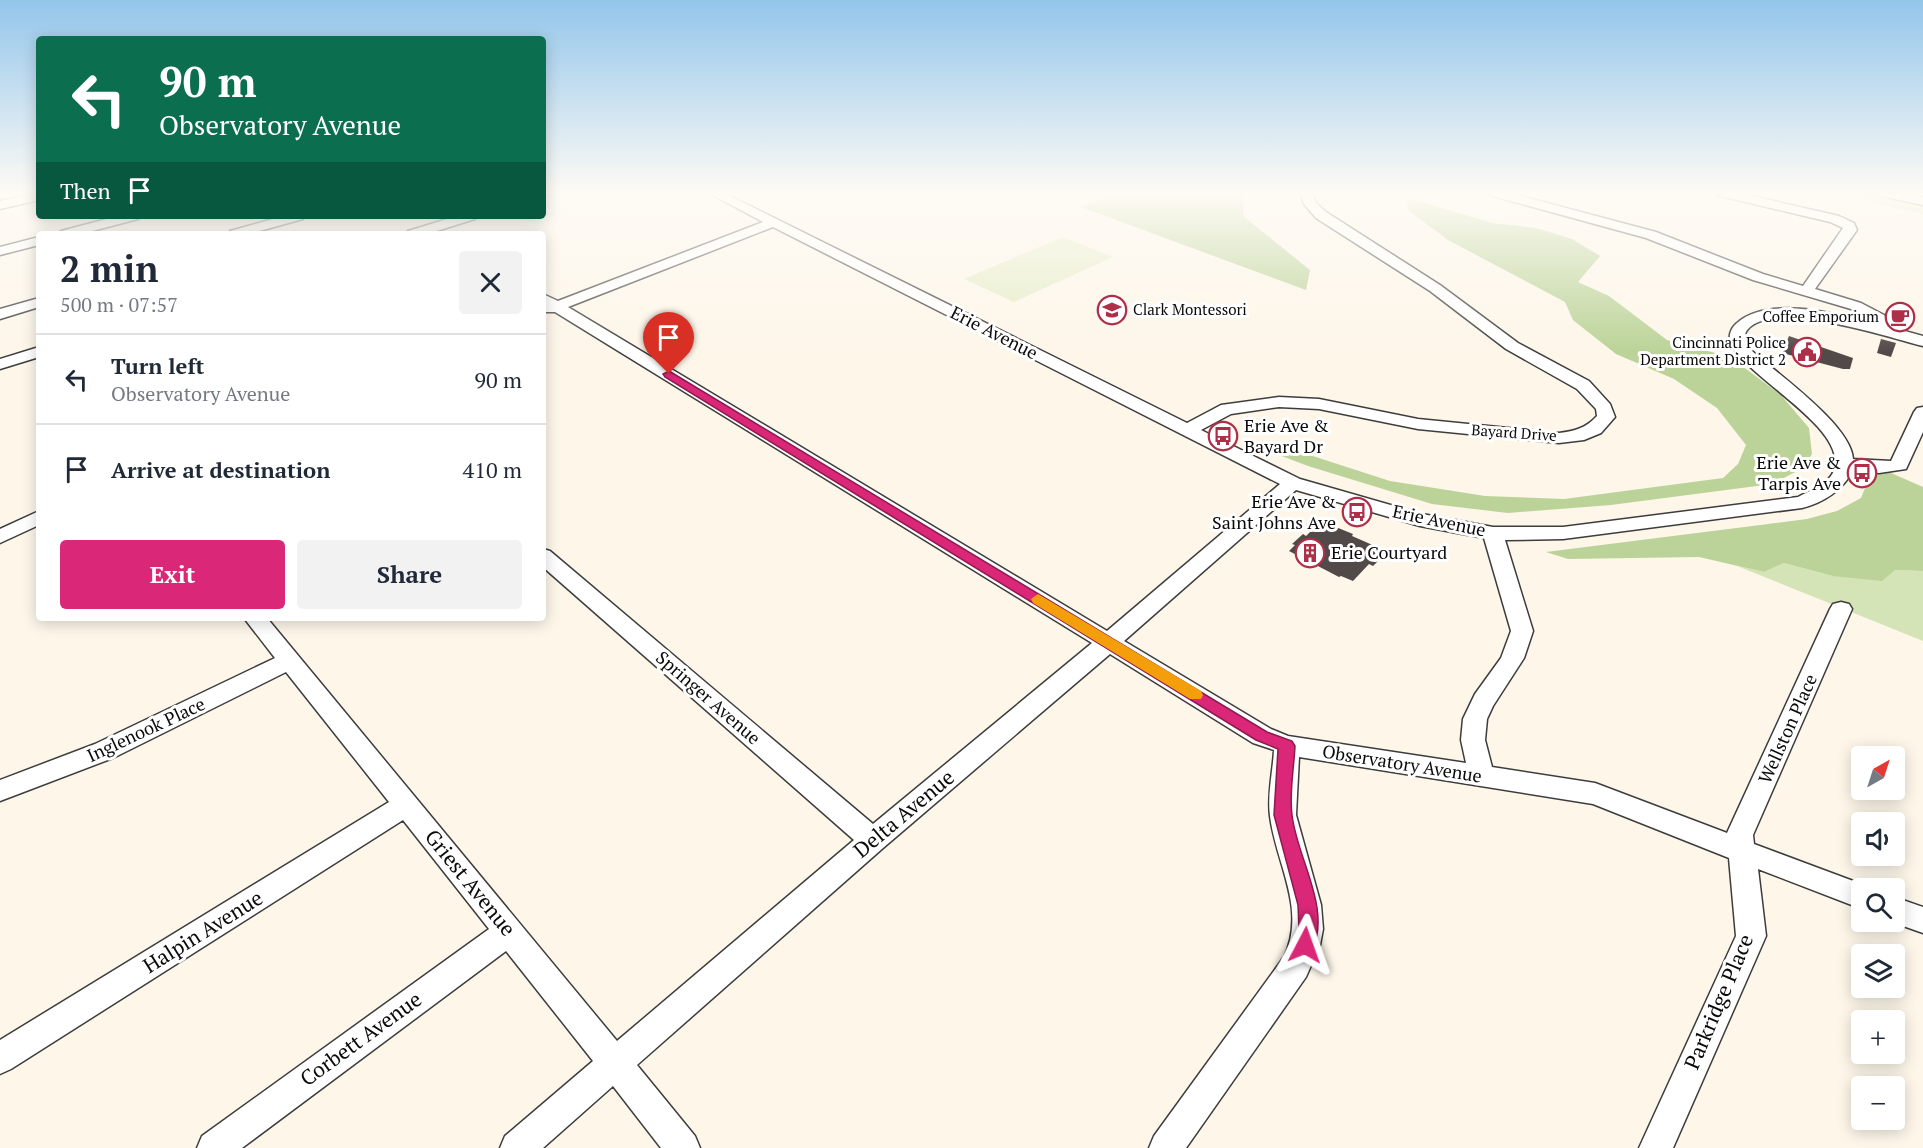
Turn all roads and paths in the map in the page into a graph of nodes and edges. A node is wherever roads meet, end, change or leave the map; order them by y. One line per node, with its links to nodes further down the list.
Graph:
1 (21, 246): 7 (street)
2 (711, 246): 10 (street)
3 (818, 246): 17 (street, Erie Avenue)
4 (1370, 246): 17 (street, Bayard Drive)
5 (1678, 246): 8 (street)
6 (1839, 246): 8 (street)
7 (0, 251)
8 (1806, 291): 12 (street)
9 (36, 303): 11 (street)
10 (548, 305): 26 (street, Observatory Avenue)
11 (0, 314)
12 (1888, 331): 13 (street); 18 (street)
13 (1923, 341)
14 (36, 353): 15 (street)
15 (0, 364)
16 (1923, 412): 18 (street)
17 (1187, 430): 19 (street, Erie Avenue)
18 (1845, 463): 21 (street, Erie Avenue)
19 (1293, 483): 21 (street, Erie Avenue); 26 (street, Delta Avenue)
20 (36, 519): 22 (street)
21 (1493, 533): 29 (street)
22 (0, 537)
23 (546, 559): 32 (street, Springer Avenue)
24 (1841, 609): 33 (street, Wellston Place)
25 (257, 621): 27 (street, Griest Avenue)
26 (1109, 642): 28 (street, Observatory Avenue); 32 (street, Delta Avenue)
27 (289, 661): 30 (street, Inglenook Place); 31 (street, Griest Avenue)
28 (1287, 746): 29 (street, Observatory Avenue); 43 (street)
29 (1482, 776): 33 (street, Observatory Avenue)
30 (0, 790)
31 (406, 805): 37 (street, Griest Avenue); 38 (street, Halpin Avenue)
32 (873, 840): 39 (street, Delta Avenue)
33 (1740, 850): 34 (street, Observatory Avenue); 44 (street, Parkridge Place)
34 (1851, 893)
35 (1905, 914): 36 (street)
36 (1923, 920)
37 (509, 932): 39 (street, Griest Avenue); 40 (street, Corbett Avenue)
38 (0, 1058)
39 (614, 1064): 41 (street, Delta Avenue); 42 (street, Griest Avenue)
40 (214, 1148)
41 (517, 1148)
42 (683, 1148)
43 (1166, 1148)
44 (1656, 1148)

